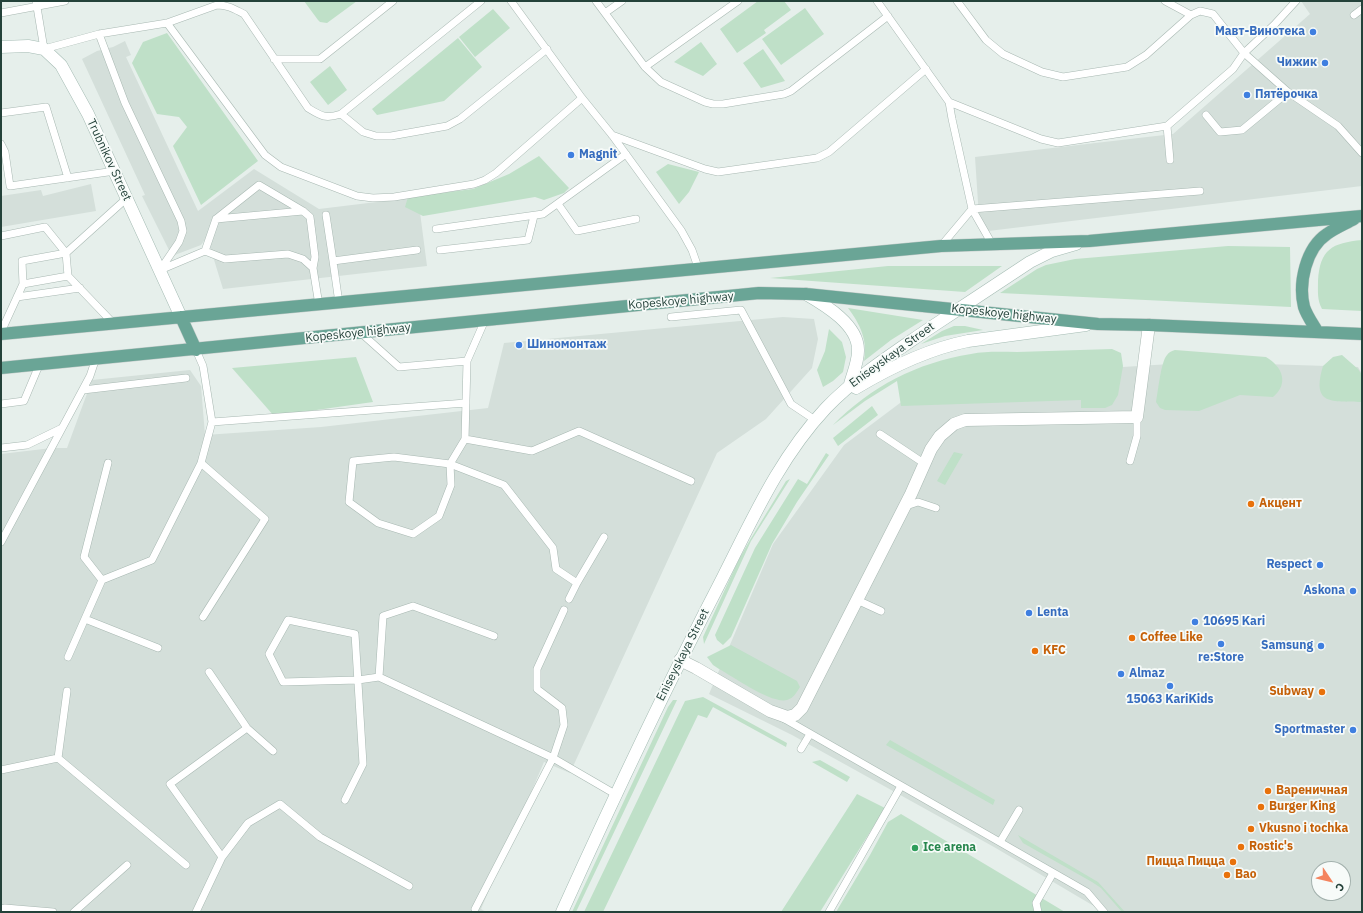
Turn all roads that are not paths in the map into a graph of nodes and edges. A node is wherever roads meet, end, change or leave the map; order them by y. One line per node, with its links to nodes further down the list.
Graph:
1 (65, 1): 12 (lane)
2 (393, 1): 25 (lane)
3 (481, 1): 32 (lane)
4 (511, 1): 23 (lane)
5 (596, 1): 15 (lane)
6 (622, 1): 15 (lane)
7 (738, 1): 26 (lane)
8 (877, 1): 18 (lane)
9 (957, 1): 16 (lane)
10 (1165, 1): 16 (lane)
11 (1294, 2): 24 (lane)
12 (37, 4): 14 (lane); 22 (lane)
13 (1362, 9): 17 (lane)
14 (1, 13)
15 (605, 13): 26 (lane)
16 (1191, 15): 24 (lane)
17 (1354, 15)
18 (888, 16): 26 (lane); 27 (lane)
19 (167, 23): 20 (lane); 25 (lane); 29 (lane)
20 (99, 34): 22 (lane); 63 (lane)
21 (1, 47): 22 (street)
22 (44, 49): 40 (street, Trubnikov Street)
23 (547, 50): 29 (lane); 32 (lane)
24 (1244, 53): 28 (lane); 34 (lane)
25 (274, 59): 32 (lane)
26 (645, 67)
27 (926, 69): 30 (lane); 35 (lane)
28 (1288, 92): 33 (lane); 37 (lane)
29 (582, 98): 35 (lane)
30 (950, 102): 34 (lane); 45 (lane)
31 (1, 114): 41 (lane)
32 (341, 114)
33 (1206, 115)
34 (1167, 126): 39 (lane)
35 (612, 135): 38 (lane)
36 (1, 144): 41 (lane)
37 (1362, 153)
38 (626, 154): 44 (lane); 64 (lane)
39 (1170, 160)
40 (115, 171): 41 (lane); 43 (street, Trubnikov Street)
41 (68, 178)
42 (1200, 191): 45 (lane)
43 (128, 198): 60 (lane); 63 (street, Trubnikov Street)
44 (558, 204): 48 (lane); 51 (lane)
45 (972, 209): 55 (lane); 56 (lane)
46 (303, 211): 50 (lane); 50 (lane); 62 (lane)
47 (326, 215): 61 (lane)
48 (534, 216): 52 (lane); 58 (lane)
49 (1360, 216): 54 (main road); 79 (main road)
50 (216, 218): 59 (lane)
51 (636, 219)
52 (436, 229)
53 (1, 236): 60 (lane)
54 (1089, 241): 55 (main road); 72 (street, Eniseyskaya Street)
55 (992, 244): 56 (main road)
56 (941, 246): 64 (main road)
57 (417, 250): 61 (lane)
58 (440, 250)
59 (205, 251): 62 (lane); 63 (lane)
60 (66, 253): 65 (lane); 66 (lane)
61 (333, 261): 70 (lane)
62 (313, 268): 71 (lane)
63 (160, 270): 74 (street, Trubnikov Street)
64 (699, 270): 70 (main road)
65 (68, 276): 66 (lane); 67 (lane)
66 (23, 284): 69 (lane)
67 (80, 288): 69 (lane); 76 (lane)
68 (806, 294): 72 (main road, Kopeskoye highway); 75 (main road, Kopeskoye highway); 89 (street)
69 (17, 297): 80 (lane)
70 (339, 303): 71 (main road)
71 (319, 305): 74 (main road)
72 (959, 309): 77 (main road, Kopeskoye highway); 89 (street, Eniseyskaya Street)
73 (671, 317): 95 (lane)
74 (181, 318): 76 (main road); 83 (main road)
75 (485, 320): 81 (main road, Kopeskoye highway); 85 (lane)
76 (114, 323): 80 (main road)
77 (1098, 324): 78 (main road, Kopeskoye highway); 93 (street, Eniseyskaya Street)
78 (1149, 325): 79 (main road, Kopeskoye highway); 94 (street)
79 (1317, 332): 82 (main road, Kopeskoye highway)
80 (1, 333)
81 (361, 333): 83 (main road, Kopeskoye highway); 85 (lane)
82 (1362, 334)
83 (196, 350): 84 (main road, Kopeskoye highway); 96 (lane)
84 (96, 358): 86 (main road, Kopeskoye highway); 90 (lane)
85 (467, 361): 91 (lane)
86 (40, 363): 87 (main road, Kopeskoye highway); 92 (lane)
87 (1, 368)
88 (186, 378): 90 (lane)
89 (850, 384): 93 (street, Eniseyskaya Street)
90 (83, 390): 97 (lane)
91 (466, 402): 96 (lane); 99 (lane)
92 (1, 404)
93 (825, 409): 95 (street, Eniseyskaya Street)
94 (1137, 417): 101 (lane); 105 (street)
95 (815, 420): 122 (street, Eniseyskaya Street)
96 (212, 422): 103 (lane)
97 (62, 428): 100 (lane); 110 (lane)
98 (880, 434): 105 (lane)
99 (465, 439): 104 (lane); 106 (lane)
100 (1, 448)
101 (1130, 461)
102 (108, 463): 111 (lane)
103 (201, 463): 111 (lane); 117 (lane)
104 (450, 464): 104 (lane); 112 (lane)
105 (925, 464): 107 (street)
106 (691, 481)
107 (905, 506): 108 (lane); 114 (street)
108 (936, 508)
109 (604, 537): 112 (lane)
110 (1, 542)
111 (102, 580): 118 (lane)
112 (577, 583): 113 (lane)
113 (569, 599)
114 (857, 600): 116 (lane); 127 (street)
115 (564, 610): 133 (lane)
116 (881, 611)
117 (203, 617)
118 (85, 619): 120 (lane); 121 (lane)
119 (494, 636): 124 (lane)
120 (158, 648)
121 (68, 657)
122 (680, 660): 127 (street); 136 (street, Eniseyskaya Street)
123 (209, 672): 128 (lane)
124 (379, 677): 125 (lane); 133 (lane)
125 (358, 680): 125 (lane); 137 (lane)
126 (67, 692): 132 (lane)
127 (770, 711): 129 (lane)
128 (247, 728): 131 (lane); 140 (lane)
129 (810, 734): 130 (lane); 135 (lane)
130 (801, 749)
131 (273, 751)
132 (58, 758): 134 (lane); 142 (lane)
133 (553, 758): 136 (lane); 146 (lane)
134 (1, 770)
135 (901, 786): 139 (lane); 151 (lane)
136 (615, 794): 150 (street, Eniseyskaya Street)
137 (345, 800)
138 (1019, 810): 139 (lane)
139 (1000, 842): 143 (lane)
140 (222, 857): 144 (lane); 149 (lane)
141 (128, 865): 148 (lane)
142 (186, 865)
143 (1053, 873): 152 (lane); 153 (lane)
144 (410, 886)
145 (1, 909): 147 (lane)
146 (475, 909)
147 (53, 912)
148 (74, 912)
149 (196, 912)
150 (562, 912)
151 (829, 912)
152 (1038, 912)
153 (1104, 912)

